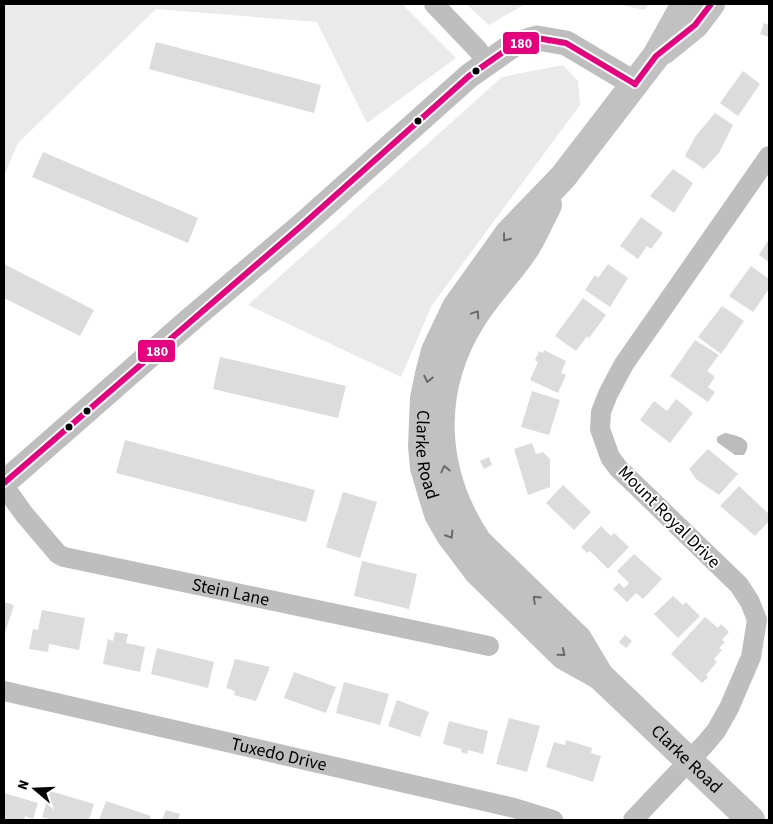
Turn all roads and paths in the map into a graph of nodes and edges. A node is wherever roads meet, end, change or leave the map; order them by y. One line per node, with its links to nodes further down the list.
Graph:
1 (434, 4): 5 (street)
2 (685, 4): 4 (main road, Clarke Road)
3 (711, 4): 4 (main road, Clarke Road)
4 (656, 56): 6 (main road, Clarke Road)
5 (486, 62): 6 (street); 8 (street)
6 (635, 84): 11 (main road, Clarke Road)
7 (769, 156): 11 (street, Mount Royal Drive)
8 (4, 485): 9 (street, Stein Lane)
9 (489, 646)
10 (4, 691): 12 (street, Tuxedo Drive)
11 (689, 761): 13 (street, Mount Royal Drive); 14 (main road, Clarke Road)
12 (553, 820)
13 (633, 820)
14 (751, 820)

